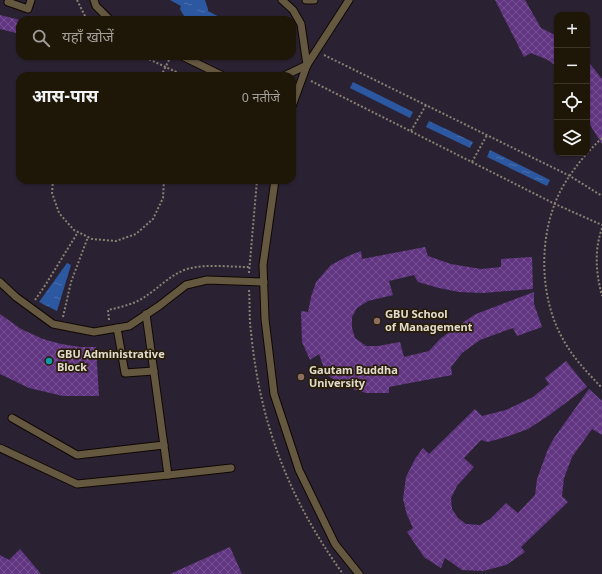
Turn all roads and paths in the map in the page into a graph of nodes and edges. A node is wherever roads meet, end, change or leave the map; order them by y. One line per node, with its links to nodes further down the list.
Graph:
1 (31, 0): 8 (lane)
2 (77, 0): 9 (path)
3 (94, 0): 10 (lane)
4 (282, 0): 15 (lane)
5 (306, 0): 6 (lane)
6 (314, 0)
7 (349, 0): 11 (lane)
8 (8, 2)
9 (86, 16)
10 (106, 16)
11 (316, 50): 15 (lane); 23 (path)
12 (150, 60): 16 (path)
13 (169, 60): 16 (path)
14 (190, 60): 19 (lane)
15 (307, 65): 20 (lane); 21 (lane)
16 (166, 68): 17 (path); 18 (path)
17 (164, 72)
18 (176, 72)
19 (215, 72)
20 (292, 72)
21 (303, 76): 22 (lane); 24 (path)
22 (296, 95)
23 (426, 105): 24 (path); 25 (path)
24 (411, 131): 27 (path)
25 (487, 135): 27 (path); 28 (path)
26 (602, 138): 28 (path)
27 (472, 162): 33 (path)
28 (570, 176): 32 (path); 33 (path)
29 (52, 184): 36 (path)
30 (164, 184): 37 (path)
31 (274, 184): 39 (lane)
32 (602, 196)
33 (556, 204): 34 (path); 46 (path)
34 (602, 225)
35 (602, 228): 40 (path)
36 (78, 232): 37 (path); 41 (path)
37 (88, 237): 43 (path)
38 (0, 282): 41 (lane)
39 (264, 282): 42 (lane); 52 (lane)
40 (602, 296)
41 (30, 307): 43 (lane)
42 (146, 314): 44 (lane); 45 (lane)
43 (60, 326): 44 (lane)
44 (117, 328): 45 (lane)
45 (154, 371): 48 (lane)
46 (602, 388)
47 (12, 418): 48 (lane)
48 (164, 445): 51 (lane)
49 (0, 448): 51 (lane)
50 (231, 468): 51 (lane)
51 (168, 475)
52 (359, 574)

